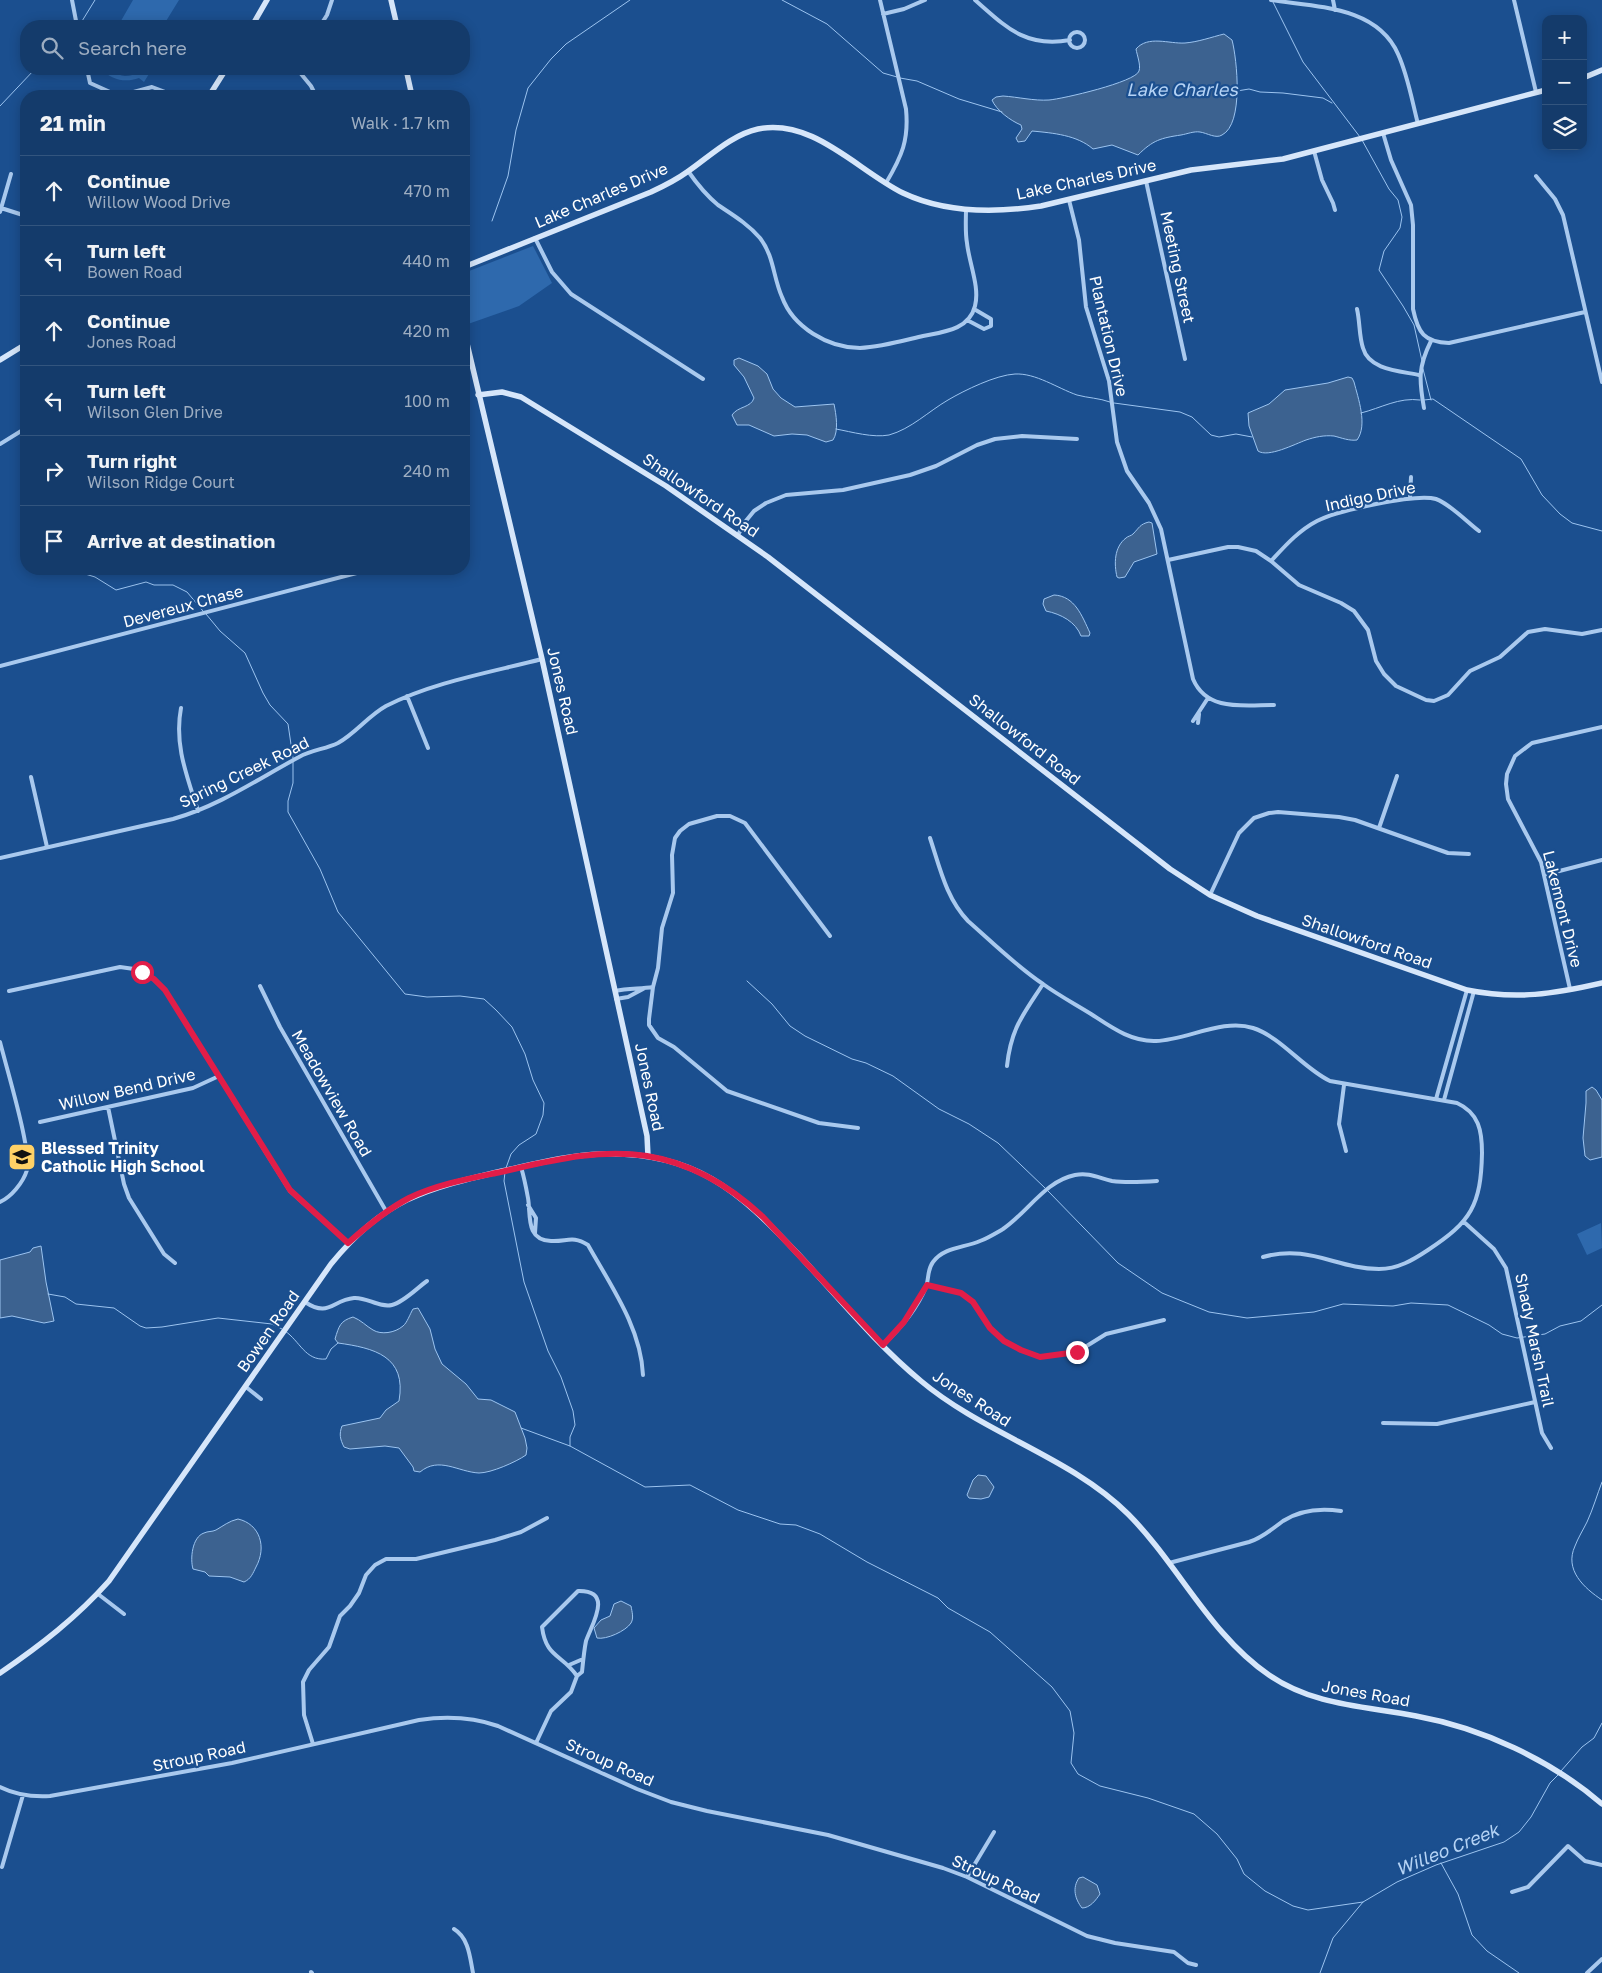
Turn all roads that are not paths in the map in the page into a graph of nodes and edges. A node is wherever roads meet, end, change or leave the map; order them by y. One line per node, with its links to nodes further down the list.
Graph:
1 (72, 0): 13 (street)
2 (267, 0): 14 (street)
3 (332, 0): 15 (street)
4 (391, 0): 16 (street)
5 (880, 0): 12 (street)
6 (925, 0): 12 (street)
7 (974, 0): 17 (street)
8 (1271, 0): 11 (street)
9 (1333, 0): 11 (street)
10 (1514, 0): 31 (street)
11 (1336, 10): 32 (street)
12 (883, 14): 39 (street)
13 (76, 20)
14 (255, 20)
15 (324, 20)
16 (395, 20)
17 (1070, 40): 17 (street)
18 (1602, 70): 23 (street)
19 (88, 75): 24 (street)
20 (222, 75): 27 (street)
21 (301, 75): 28 (street)
22 (407, 75): 29 (street)
23 (1587, 76)
24 (105, 90)
25 (143, 90): 26 (street)
26 (160, 90)
27 (213, 90)
28 (313, 90)
29 (411, 90)
30 (1542, 91): 31 (street, Lake Charles Drive)
31 (1536, 92): 32 (street, Lake Charles Drive)
32 (1418, 124): 33 (street, Lake Charles Drive)
33 (1383, 133): 34 (street, Lake Charles Drive); 51 (street)
34 (1314, 151): 38 (street, Lake Charles Drive); 43 (street)
35 (688, 171): 39 (street, Lake Charles Drive); 45 (street, Lake Charles Drive); 50 (street)
36 (11, 174): 42 (street)
37 (1536, 176): 49 (street)
38 (1146, 181): 40 (street, Lake Charles Drive); 54 (street, Meeting Street)
39 (886, 183): 41 (street, Lake Charles Drive)
40 (1069, 200): 41 (street, Lake Charles Drive); 68 (street, Plantation Drive)
41 (966, 209): 47 (street)
42 (1, 210): 44 (street)
43 (1335, 210)
44 (20, 215)
45 (535, 238): 46 (street, Lake Charles Drive); 57 (street)
46 (470, 265)
47 (974, 309): 50 (street); 50 (street)
48 (1357, 310): 56 (street)
49 (1585, 312): 51 (street); 58 (street)
50 (967, 320)
51 (1431, 341): 56 (street)
52 (20, 348): 55 (street)
53 (470, 358): 59 (street, Jones Road)
54 (1185, 359)
55 (0, 360)
56 (1419, 375): 60 (street)
57 (703, 379)
58 (1602, 382)
59 (478, 395): 67 (street, Shallowford Road); 72 (street, Jones Road)
60 (1424, 408)
61 (20, 432): 63 (street)
62 (1077, 439): 67 (street)
63 (0, 444)
64 (1411, 477): 65 (street)
65 (1410, 498): 66 (street, Indigo Drive); 69 (street, Indigo Drive)
66 (1479, 531)
67 (738, 535): 93 (street, Shallowford Road)
68 (1168, 560): 69 (street); 75 (street, Plantation Drive)
69 (1271, 561): 71 (street)
70 (349, 575): 73 (street, Devereux Chase)
71 (1602, 630)
72 (542, 659): 74 (street, Spring Creek Road); 103 (street, Jones Road)
73 (0, 666)
74 (408, 696): 82 (street); 85 (street, Spring Creek Road)
75 (1208, 698): 76 (street); 78 (street)
76 (1274, 705)
77 (181, 708): 85 (street)
78 (1200, 712): 79 (street); 80 (street)
79 (1192, 720)
80 (1198, 723)
81 (1602, 726): 92 (street, Lakemont Drive)
82 (428, 748)
83 (1397, 776): 86 (street)
84 (31, 777): 88 (street)
85 (198, 811): 88 (street, Spring Creek Road)
86 (1379, 828): 89 (street); 93 (street)
87 (930, 838): 96 (street)
88 (47, 847): 90 (street, Spring Creek Road)
89 (1469, 854)
90 (0, 858)
91 (1602, 860): 92 (street)
92 (1544, 875): 102 (street, Lakemont Drive)
93 (1210, 895): 101 (street, Shallowford Road)
94 (830, 936): 98 (street)
95 (1602, 983): 102 (street, Shallowford Road)
96 (1043, 984): 107 (street); 109 (street)
97 (260, 986): 121 (street, Meadowview Road)
98 (653, 987): 99 (street); 114 (street)
99 (643, 989): 103 (street); 105 (street)
100 (9, 990): 108 (street)
101 (1467, 990): 104 (street, Shallowford Road); 110 (street)
102 (1570, 990): 104 (street, Shallowford Road)
103 (615, 991): 105 (street, Jones Road)
104 (1474, 991): 111 (street)
105 (616, 999): 116 (street, Jones Road)
106 (0, 1042): 119 (street)
107 (1007, 1066)
108 (219, 1076): 112 (street, Willow Bend Drive); 124 (street)
109 (1344, 1085): 110 (street); 115 (street)
110 (1436, 1099): 111 (street)
111 (1444, 1100): 122 (street)
112 (108, 1107): 113 (street, Willow Bend Drive); 126 (street)
113 (40, 1122)
114 (858, 1128)
115 (1346, 1150)
116 (648, 1156): 117 (street, Bowen Road); 131 (street, Jones Road)
117 (521, 1167): 120 (street); 121 (street, Bowen Road)
118 (1157, 1181): 128 (street)
119 (0, 1202)
120 (528, 1205): 123 (street); 123 (street)
121 (386, 1212): 124 (street, Bowen Road)
122 (1464, 1222): 125 (street); 135 (street, Shady Marsh Trail)
123 (534, 1233): 132 (street)
124 (348, 1243): 129 (street, Bowen Road)
125 (1263, 1257)
126 (176, 1263)
127 (427, 1281): 129 (street)
128 (927, 1285): 130 (street); 131 (street)
129 (305, 1302): 133 (street, Bowen Road)
130 (1164, 1320)
131 (883, 1345): 140 (street, Jones Road)
132 (643, 1376)
133 (246, 1387): 134 (street); 141 (street, Bowen Road)
134 (261, 1399)
135 (1536, 1402): 136 (street); 137 (street, Shady Marsh Trail)
136 (1383, 1423)
137 (1551, 1448)
138 (1341, 1511): 140 (street)
139 (548, 1518): 148 (street)
140 (1169, 1563): 151 (street, Jones Road)
141 (98, 1594): 142 (street); 145 (street, Bowen Road)
142 (124, 1614)
143 (583, 1659): 144 (street); 144 (street); 146 (street)
144 (570, 1665): 146 (street)
145 (1, 1670)
146 (577, 1676): 147 (street)
147 (536, 1743): 148 (street, Stroup Road); 155 (street, Stroup Road)
148 (312, 1744): 150 (street, Stroup Road)
149 (0, 1787): 150 (street, Stroup Road)
150 (23, 1795): 154 (street)
151 (1601, 1801)
152 (994, 1832): 155 (street)
153 (1602, 1865): 156 (street)
154 (2, 1867)
155 (967, 1877): 159 (street, Stroup Road)
156 (1512, 1892)
157 (454, 1929): 160 (street)
158 (1602, 1959): 161 (street)
159 (1196, 1965)
160 (473, 1973)
161 (1587, 1973)

